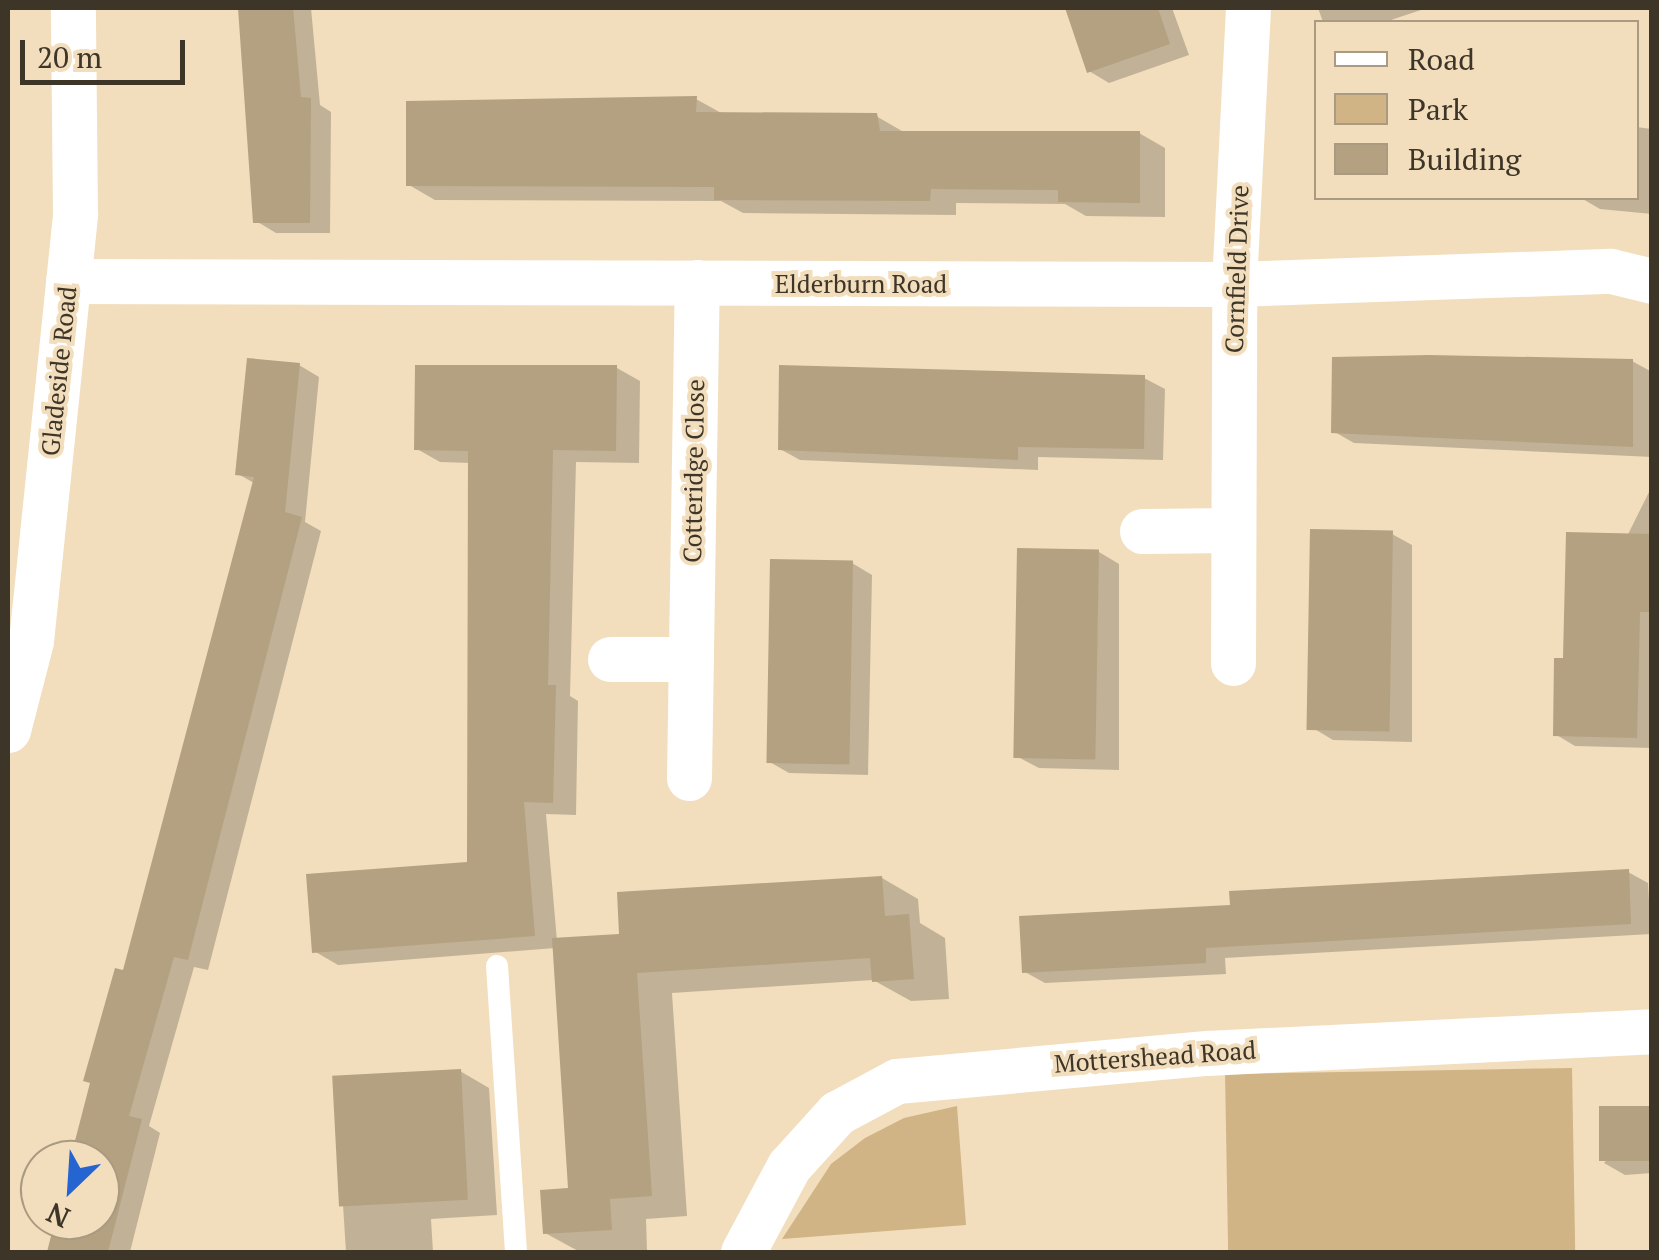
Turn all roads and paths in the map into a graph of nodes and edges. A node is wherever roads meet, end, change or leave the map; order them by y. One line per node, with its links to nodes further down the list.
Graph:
1 (73, 8): 3 (street, Gladeside Road)
2 (1248, 8): 6 (street, Cornfield Drive)
3 (68, 281): 5 (street, Elderburn Road); 9 (street, Gladeside Road)
4 (1652, 281): 6 (street, Elderburn Road)
5 (697, 282): 6 (street, Elderburn Road); 11 (street, Cotteridge Close)
6 (1234, 284): 7 (street, Cornfield Drive)
7 (1233, 530): 8 (street); 12 (street, Cornfield Drive)
8 (1142, 531)
9 (19, 638): 13 (street, Gladeside Road)
10 (610, 659): 11 (street)
11 (691, 659): 14 (street, Cotteridge Close)
12 (1233, 664)
13 (8, 730)
14 (689, 778)
15 (497, 966): 17 (lane)
16 (1652, 1031): 18 (street, Mottershead Road)
17 (516, 1252)
18 (743, 1252)

